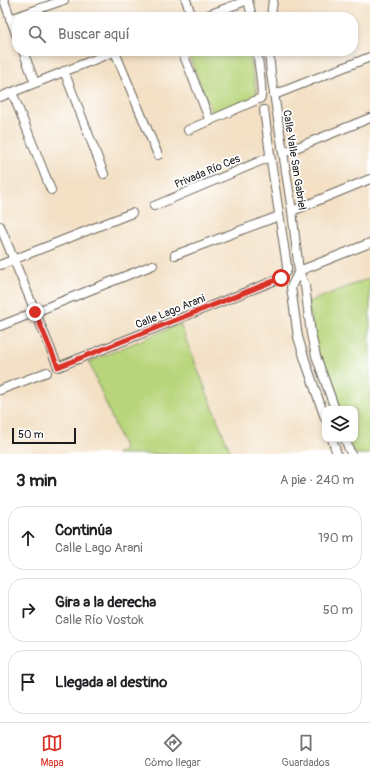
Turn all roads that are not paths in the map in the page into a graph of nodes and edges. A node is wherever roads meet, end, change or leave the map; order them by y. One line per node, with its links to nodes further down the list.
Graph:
1 (4, 0): 13 (street)
2 (64, 0): 8 (street)
3 (186, 0): 9 (street)
4 (231, 0): 7 (street)
5 (248, 0): 7 (street); 11 (street)
6 (273, 0): 12 (street)
7 (226, 8): 10 (street)
8 (30, 12)
9 (190, 12)
10 (216, 12)
11 (251, 12)
12 (272, 12)
13 (10, 19): 14 (street)
14 (12, 24)
15 (25, 56): 23 (street)
16 (104, 56): 22 (street)
17 (118, 56): 32 (street)
18 (184, 56): 29 (street)
19 (257, 56): 29 (street)
20 (269, 56): 25 (street, Calle Valle San Gabriel)
21 (370, 57): 25 (street)
22 (64, 72): 23 (street); 34 (street)
23 (35, 83): 24 (street)
24 (12, 92): 26 (street); 36 (street)
25 (274, 95): 31 (street, Calle Valle San Gabriel)
26 (0, 97)
27 (264, 110): 33 (street)
28 (370, 118): 31 (street)
29 (210, 121): 30 (street)
30 (188, 130)
31 (283, 153): 38 (street, Calle Valle San Gabriel)
32 (158, 155)
33 (270, 157): 37 (street, Privada Río Ces); 40 (street)
34 (104, 174)
35 (370, 179): 38 (street)
36 (51, 190)
37 (154, 206)
38 (292, 211): 47 (street, Calle Valle San Gabriel)
39 (132, 213): 44 (street)
40 (279, 216): 43 (street); 48 (street, Calle Lago Arani)
41 (0, 226): 44 (street)
42 (370, 243): 47 (street)
43 (175, 256)
44 (14, 259): 45 (street); 48 (street)
45 (0, 265)
46 (153, 265): 48 (street)
47 (299, 272): 52 (street, Calle Valle San Gabriel); 53 (street)
48 (35, 312): 49 (street)
49 (0, 326)
50 (48, 372): 51 (street)
51 (0, 390)
52 (334, 406)
53 (322, 409)
54 (333, 442): 56 (street)
55 (346, 442): 57 (street)
56 (337, 454)
57 (351, 454)

